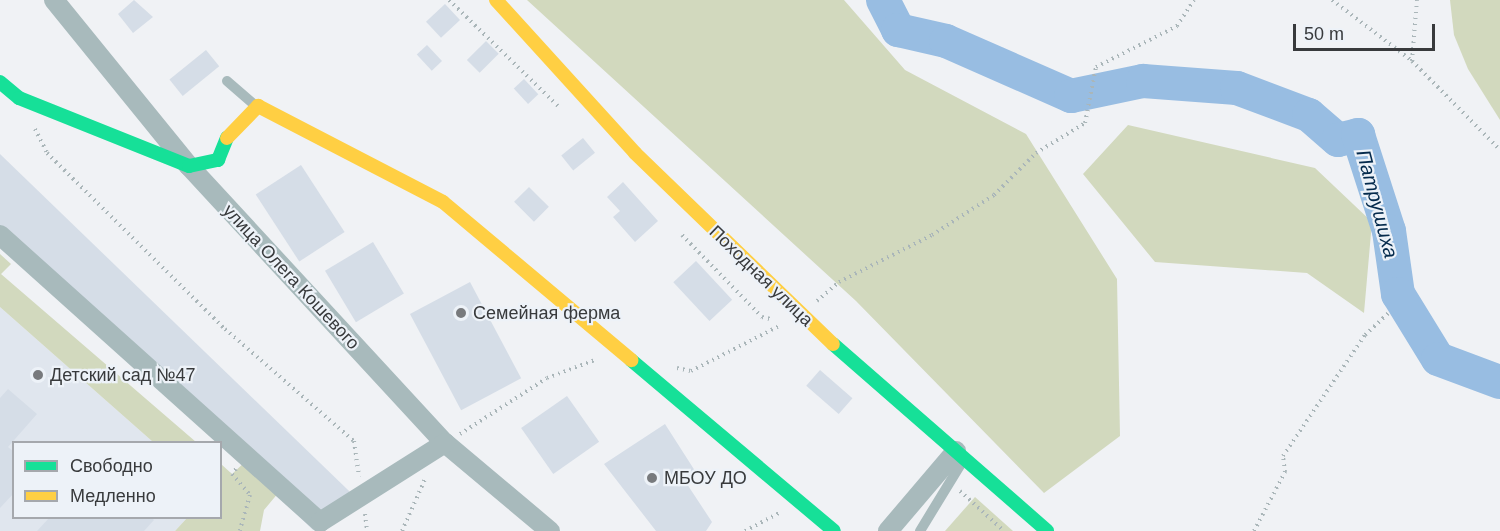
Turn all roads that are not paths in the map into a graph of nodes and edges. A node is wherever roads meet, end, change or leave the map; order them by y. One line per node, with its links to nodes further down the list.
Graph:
1 (54, 0): 6 (street, улица Олега Кошевого)
2 (496, 0): 9 (street, Походная улица)
3 (227, 81): 5 (lane)
4 (0, 82): 6 (street)
5 (258, 106): 6 (street); 11 (street)
6 (189, 166): 8 (street, улица Олега Кошевого)
7 (0, 235): 8 (street)
8 (445, 443): 10 (street, улица Олега Кошевого)
9 (960, 455): 12 (street); 13 (lane); 14 (street, Походная улица)
10 (550, 531)
11 (834, 531)
12 (888, 531)
13 (920, 531)
14 (1047, 531)

